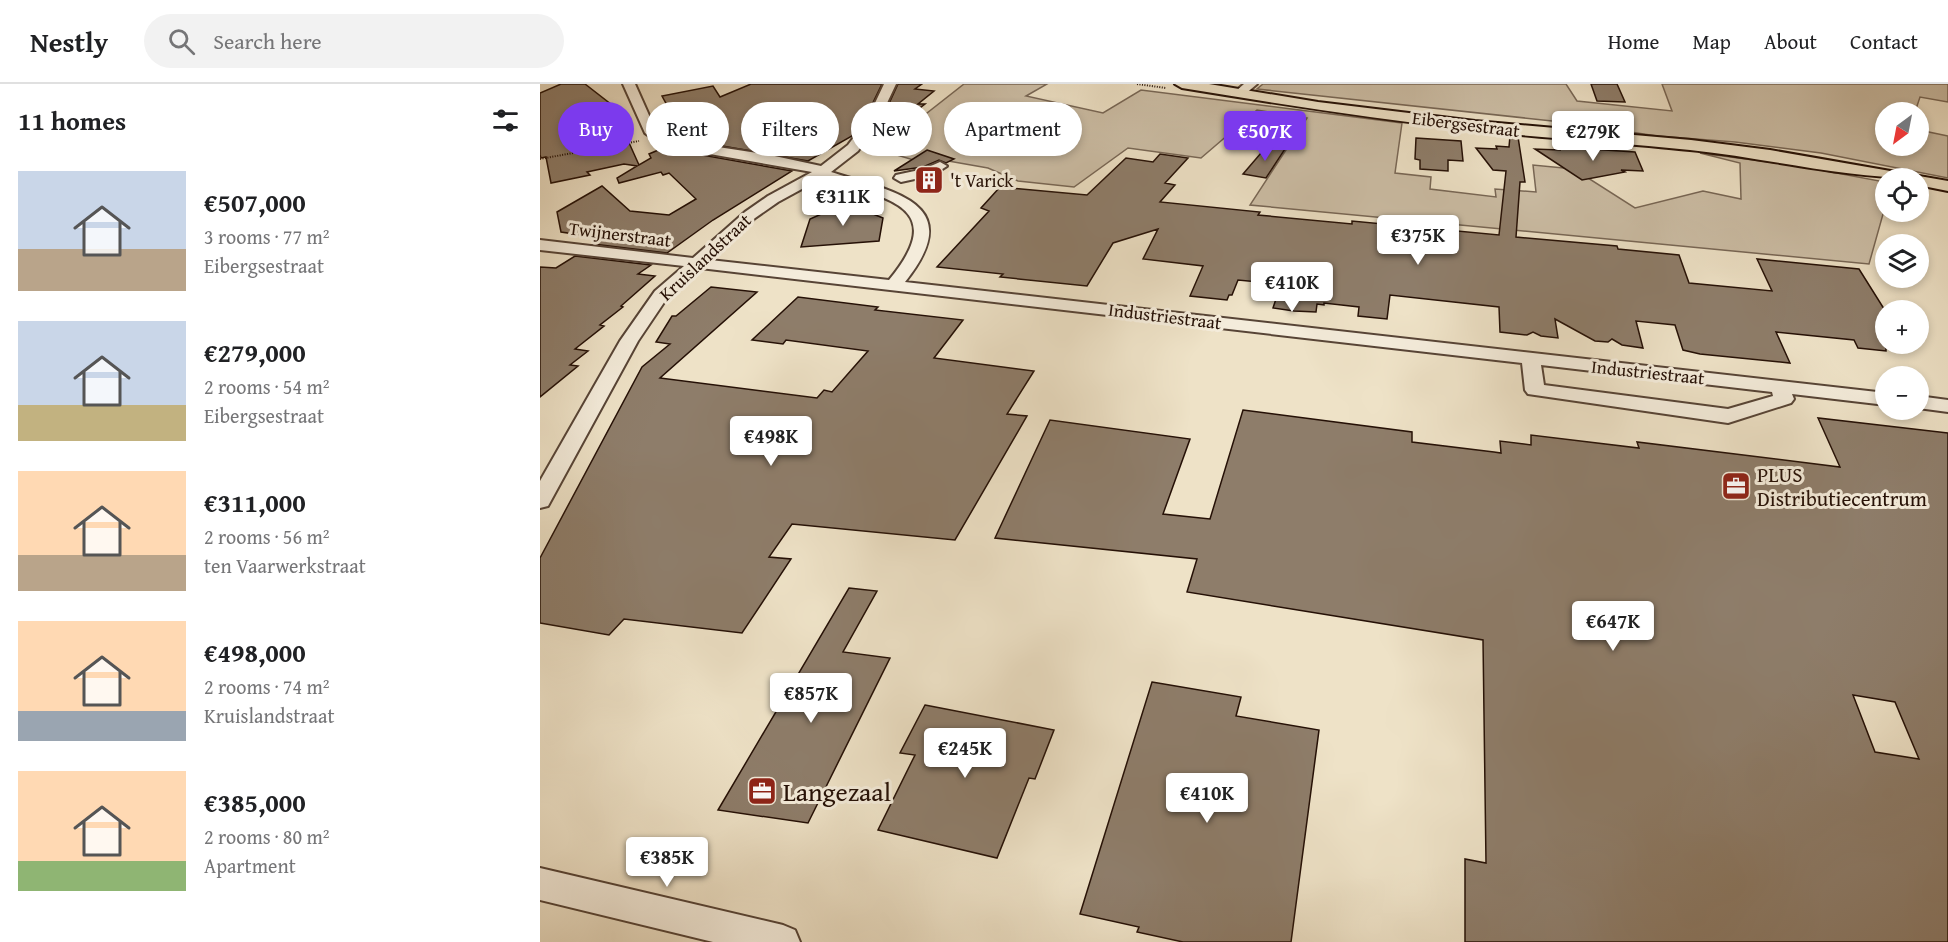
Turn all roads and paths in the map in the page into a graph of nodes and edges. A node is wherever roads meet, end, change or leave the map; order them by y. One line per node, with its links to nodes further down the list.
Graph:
1 (629, 84): 6 (street)
2 (890, 84): 11 (street, Kruislandstraat)
3 (1182, 84): 4 (main road, Eibergsestraat)
4 (1197, 85): 5 (main road, Eibergsestraat)
5 (1246, 88): 12 (main road, Eibergsestraat)
6 (646, 122)
7 (646, 140): 9 (path)
8 (729, 153): 11 (street)
9 (540, 159)
10 (940, 166): 13 (street)
11 (823, 172): 17 (street, Kruislandstraat); 18 (street)
12 (1875, 172)
13 (901, 178)
14 (1929, 182): 15 (main road)
15 (1948, 186)
16 (540, 245): 17 (street, Twijnerstraat)
17 (694, 263): 18 (street, Industriestraat); 24 (street, Kruislandstraat)
18 (894, 285): 19 (street, Industriestraat)
19 (1531, 359): 20 (street, Industriestraat); 20 (street)
20 (1780, 387): 21 (street, Industriestraat)
21 (1875, 398)
22 (1929, 403): 23 (street)
23 (1948, 406)
24 (543, 489)
25 (540, 884): 26 (street)
26 (783, 942)

